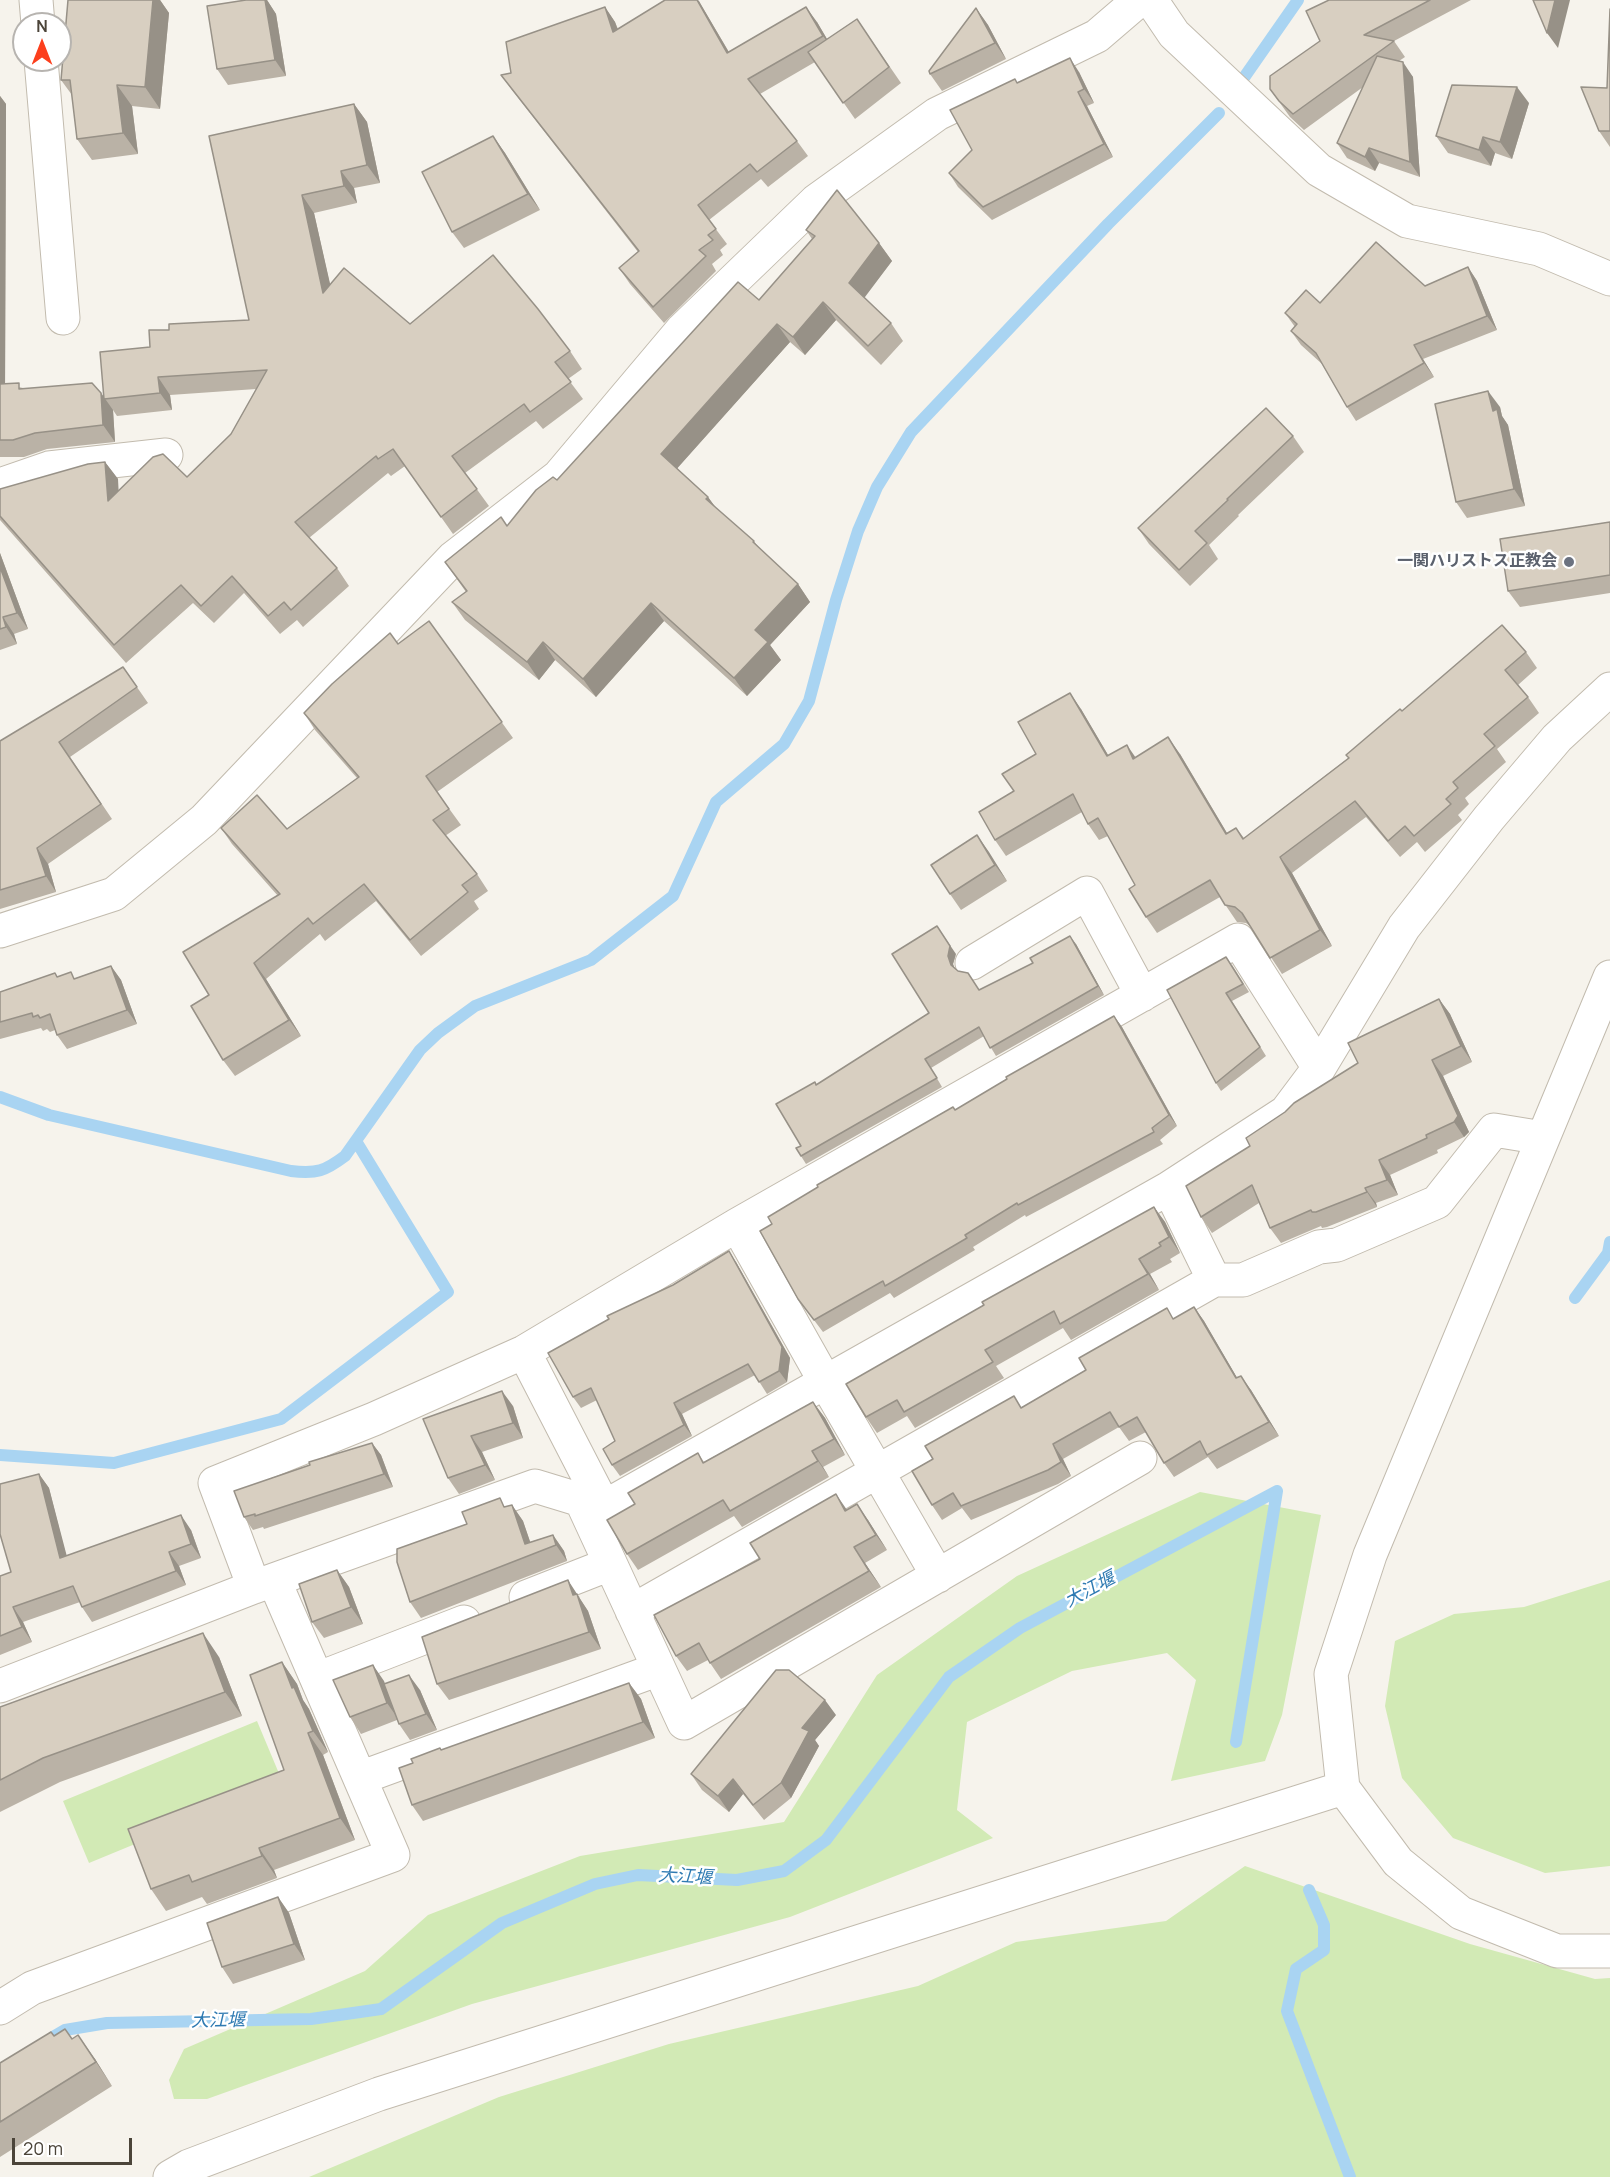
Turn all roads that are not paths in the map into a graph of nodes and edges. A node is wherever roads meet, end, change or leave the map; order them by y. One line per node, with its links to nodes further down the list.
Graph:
1 (1139, 0): 9 (street)
2 (1151, 0): 4 (street)
3 (42, 72): 5 (street)
4 (1610, 279)
5 (63, 318)
6 (166, 455): 7 (street)
7 (0, 485)
8 (1610, 689): 13 (street)
9 (0, 931)
10 (972, 963): 12 (street)
11 (1610, 977): 14 (street)
12 (1142, 995): 13 (street); 16 (street)
13 (1318, 1068): 15 (street)
14 (1543, 1138): 17 (street); 31 (street)
15 (1169, 1188): 17 (street); 19 (street)
16 (737, 1226): 18 (street); 19 (street)
17 (1214, 1280): 21 (street)
18 (524, 1353): 22 (street); 25 (street)
19 (826, 1383): 21 (street); 22 (street)
20 (1140, 1458): 24 (street)
21 (878, 1472): 24 (street); 26 (street)
22 (592, 1504): 23 (street); 25 (street)
23 (610, 1564): 26 (street); 28 (street)
24 (938, 1576): 27 (street)
25 (264, 1584): 28 (street); 29 (street)
26 (632, 1611): 27 (street)
27 (658, 1669): 30 (street)
28 (317, 1679): 30 (street)
29 (0, 1686)
30 (360, 1778): 33 (street)
31 (1343, 1788): 32 (street); 34 (street)
32 (1610, 1951)
33 (0, 2008)
34 (170, 2177)

